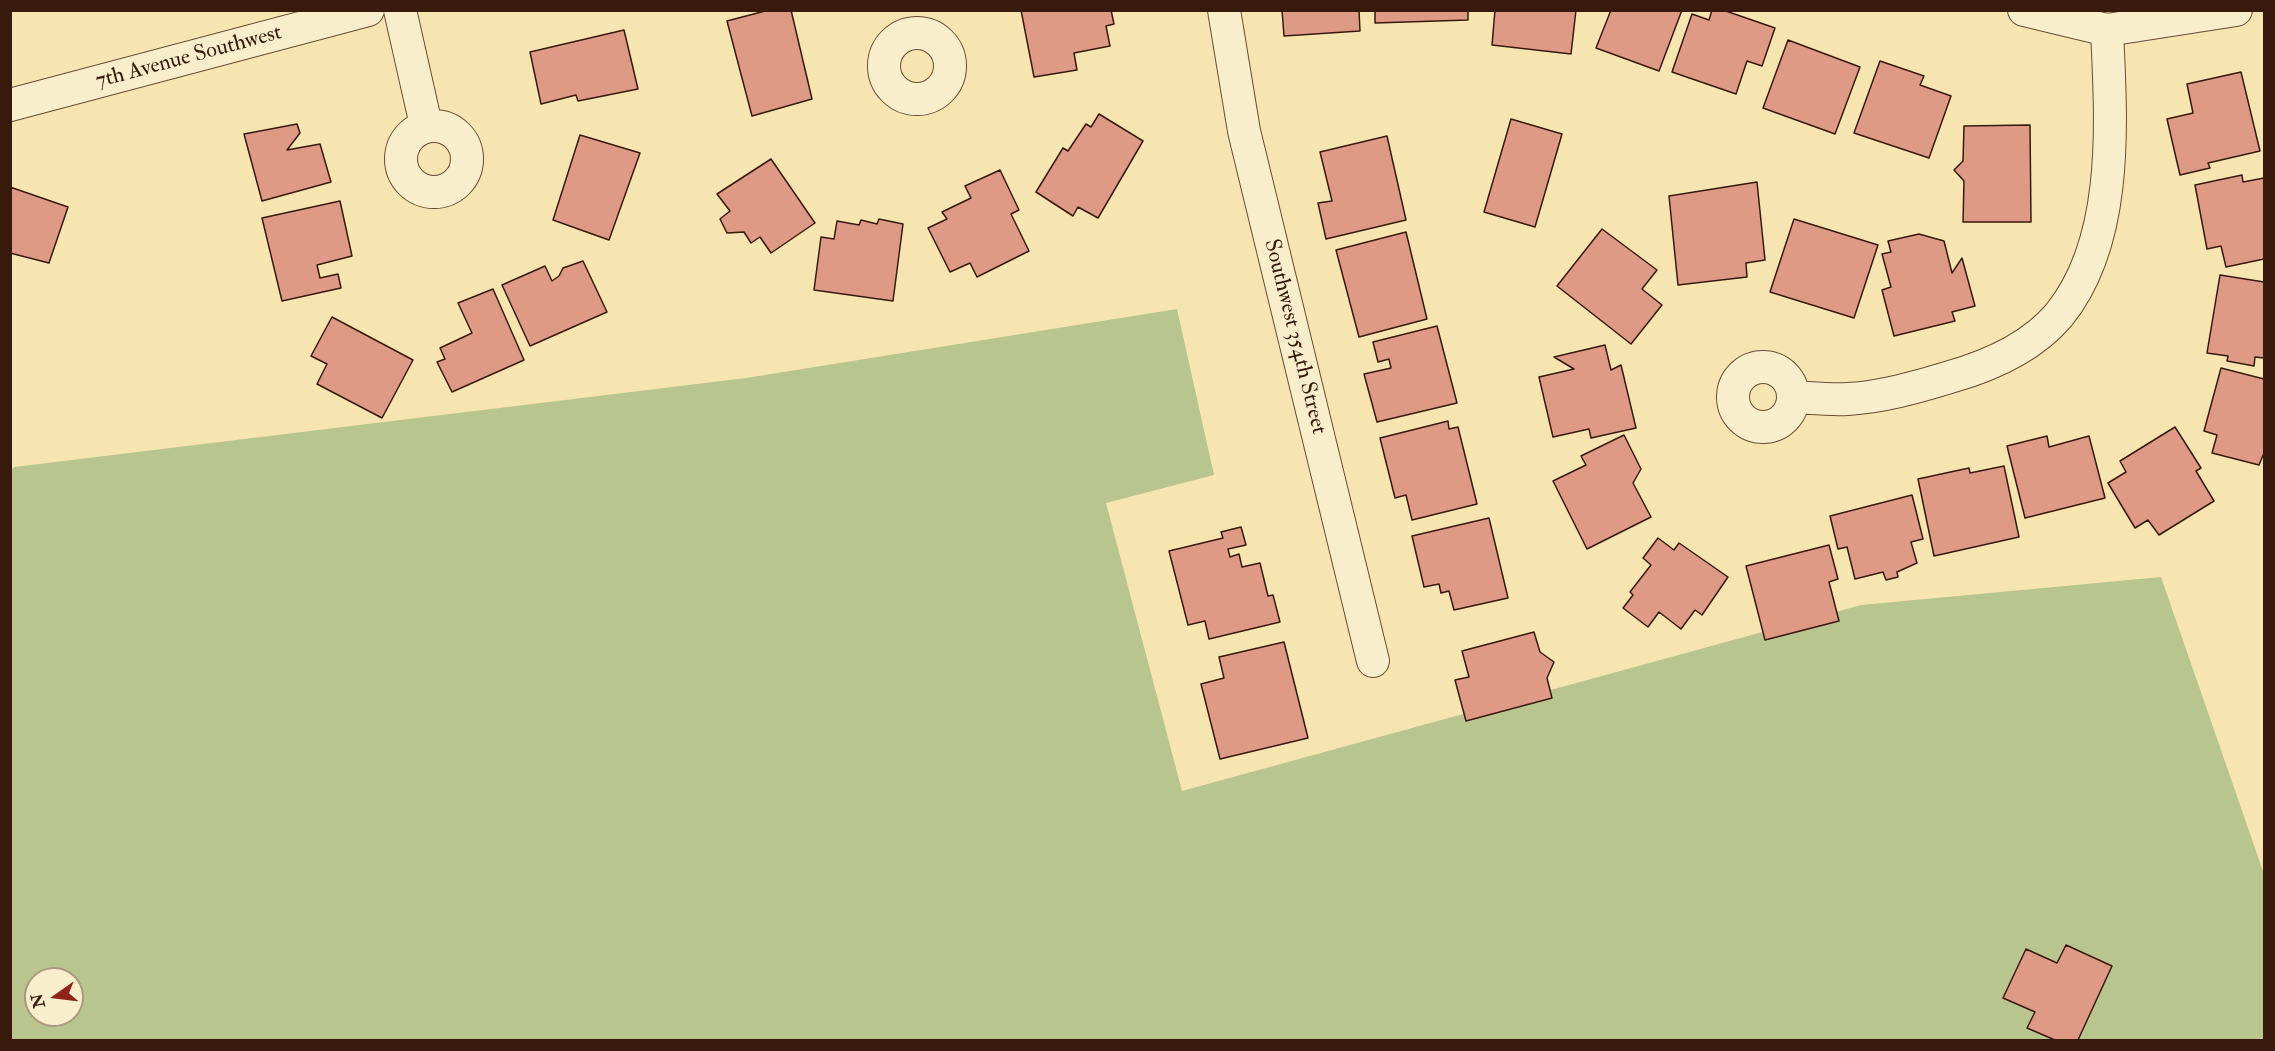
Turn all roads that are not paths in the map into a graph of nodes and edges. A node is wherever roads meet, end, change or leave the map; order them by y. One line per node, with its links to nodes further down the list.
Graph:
1 (368, 10): 7 (street, 7th Avenue Southwest)
2 (400, 10): 8 (street)
3 (1224, 10): 10 (street, Southwest 354th Street)
4 (2024, 10): 6 (street)
5 (2236, 10): 6 (street)
6 (2107, 30): 9 (street)
7 (10, 105)
8 (426, 125)
9 (1794, 397)
10 (1373, 661)

